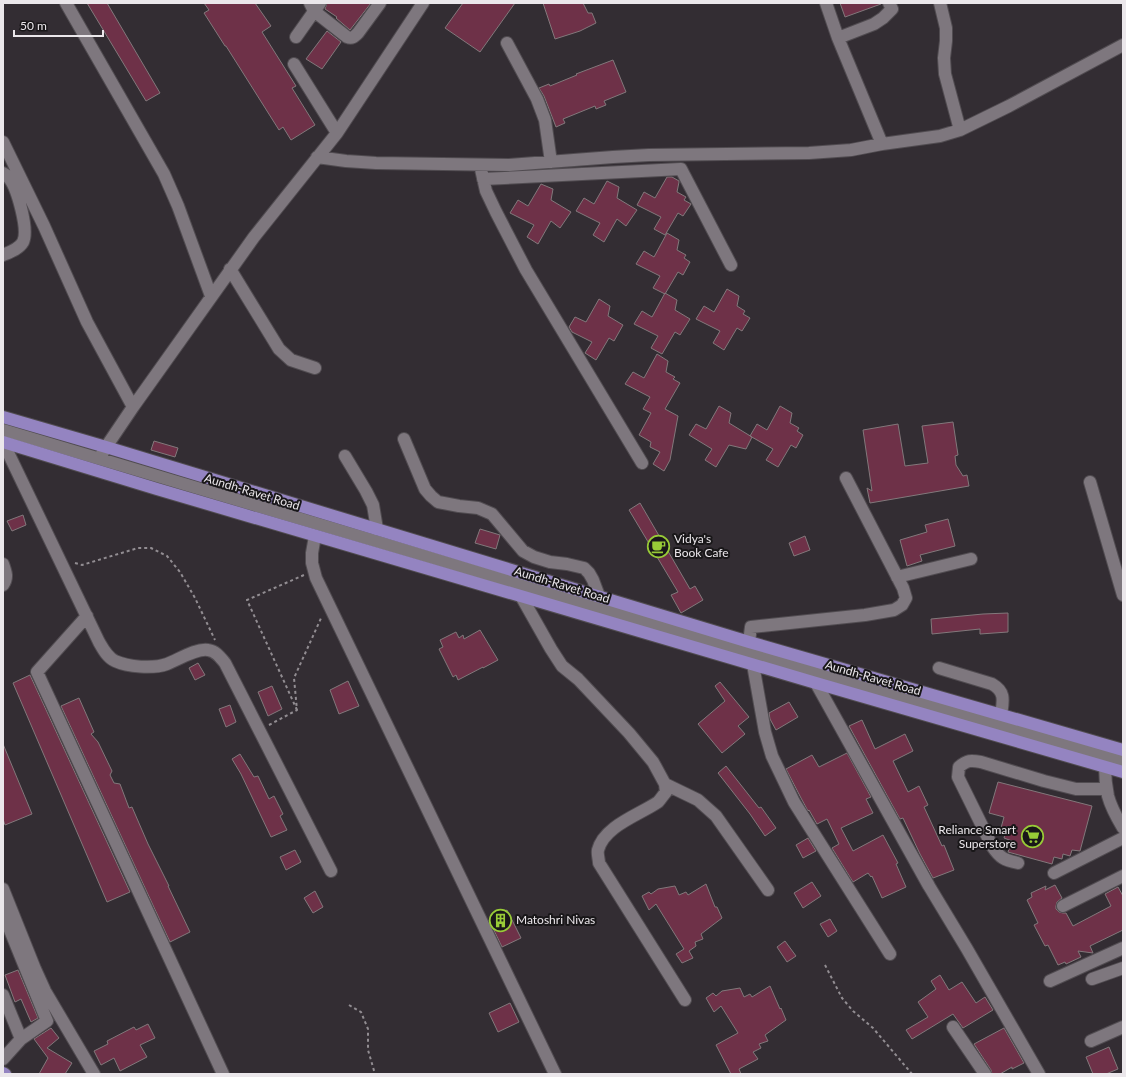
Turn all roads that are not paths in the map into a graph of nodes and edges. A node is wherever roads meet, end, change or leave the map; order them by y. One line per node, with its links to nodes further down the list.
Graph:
1 (66, 3): 25 (street)
2 (380, 3): 7 (street)
3 (423, 3): 14 (street)
4 (826, 3): 9 (street)
5 (889, 3): 9 (street)
6 (940, 3): 13 (street)
7 (315, 6): 8 (street)
8 (296, 36)
9 (838, 38): 16 (street)
10 (507, 43): 18 (street)
11 (1123, 45): 13 (street)
12 (294, 64): 14 (street)
13 (960, 130): 16 (street)
14 (337, 133): 17 (street)
15 (3, 142): 27 (street)
16 (882, 144): 18 (street)
17 (317, 157): 19 (street); 24 (street)
18 (551, 162): 19 (street)
19 (480, 165): 21 (street)
20 (3, 173): 22 (street)
21 (483, 178): 23 (street); 34 (street)
22 (3, 255)
23 (731, 265)
24 (230, 270): 25 (street); 26 (street)
25 (211, 296): 27 (street)
26 (315, 368)
27 (133, 407): 32 (street)
28 (3, 417): 32 (main road, Aundh-Ravet Road)
29 (3, 430): 35 (street)
30 (404, 439): 46 (street)
31 (3, 442): 35 (main road, Aundh-Ravet Road); 47 (street)
32 (106, 447): 35 (street); 38 (main road, Aundh-Ravet Road)
33 (345, 456): 38 (street)
34 (642, 463)
35 (97, 464): 39 (main road, Aundh-Ravet Road); 48 (street)
36 (846, 478): 42 (street)
37 (1090, 482): 44 (street)
38 (377, 529): 46 (main road, Aundh-Ravet Road)
39 (315, 536): 45 (main road, Aundh-Ravet Road); 82 (street)
40 (971, 559): 42 (street)
41 (3, 564): 43 (street)
42 (897, 577): 48 (street)
43 (3, 585)
44 (1123, 595)
45 (521, 596): 48 (main road, Aundh-Ravet Road); 56 (street)
46 (599, 596): 48 (main road, Aundh-Ravet Road)
47 (87, 616): 61 (street); 81 (street)
48 (750, 653): 50 (main road, Aundh-Ravet Road); 51 (main road, Aundh-Ravet Road); 53 (street); 69 (street)
49 (940, 668): 51 (street)
50 (816, 683): 54 (main road, Aundh-Ravet Road); 84 (street)
51 (1001, 715): 52 (main road, Aundh-Ravet Road)
52 (1123, 750)
53 (1123, 760)
54 (1105, 767): 55 (main road, Aundh-Ravet Road); 57 (street)
55 (1123, 772)
56 (665, 784): 65 (street); 74 (street)
57 (1106, 789): 58 (street); 60 (street)
58 (1123, 828)
59 (1123, 838): 62 (street)
60 (1018, 863)
61 (331, 871)
62 (1054, 873)
63 (1123, 876): 66 (street)
64 (3, 888): 80 (street)
65 (768, 890)
66 (1063, 906)
67 (3, 913): 77 (street)
68 (1123, 948): 72 (street)
69 (890, 954)
70 (1123, 968): 71 (street)
71 (1092, 979)
72 (1050, 981)
73 (3, 995): 77 (street)
74 (685, 1000)
75 (953, 1027): 83 (street)
76 (1123, 1027): 78 (street)
77 (21, 1039): 79 (street)
78 (1091, 1041)
79 (3, 1059)
80 (94, 1074)
81 (223, 1074)
82 (555, 1074)
83 (984, 1074)
84 (1039, 1074)

